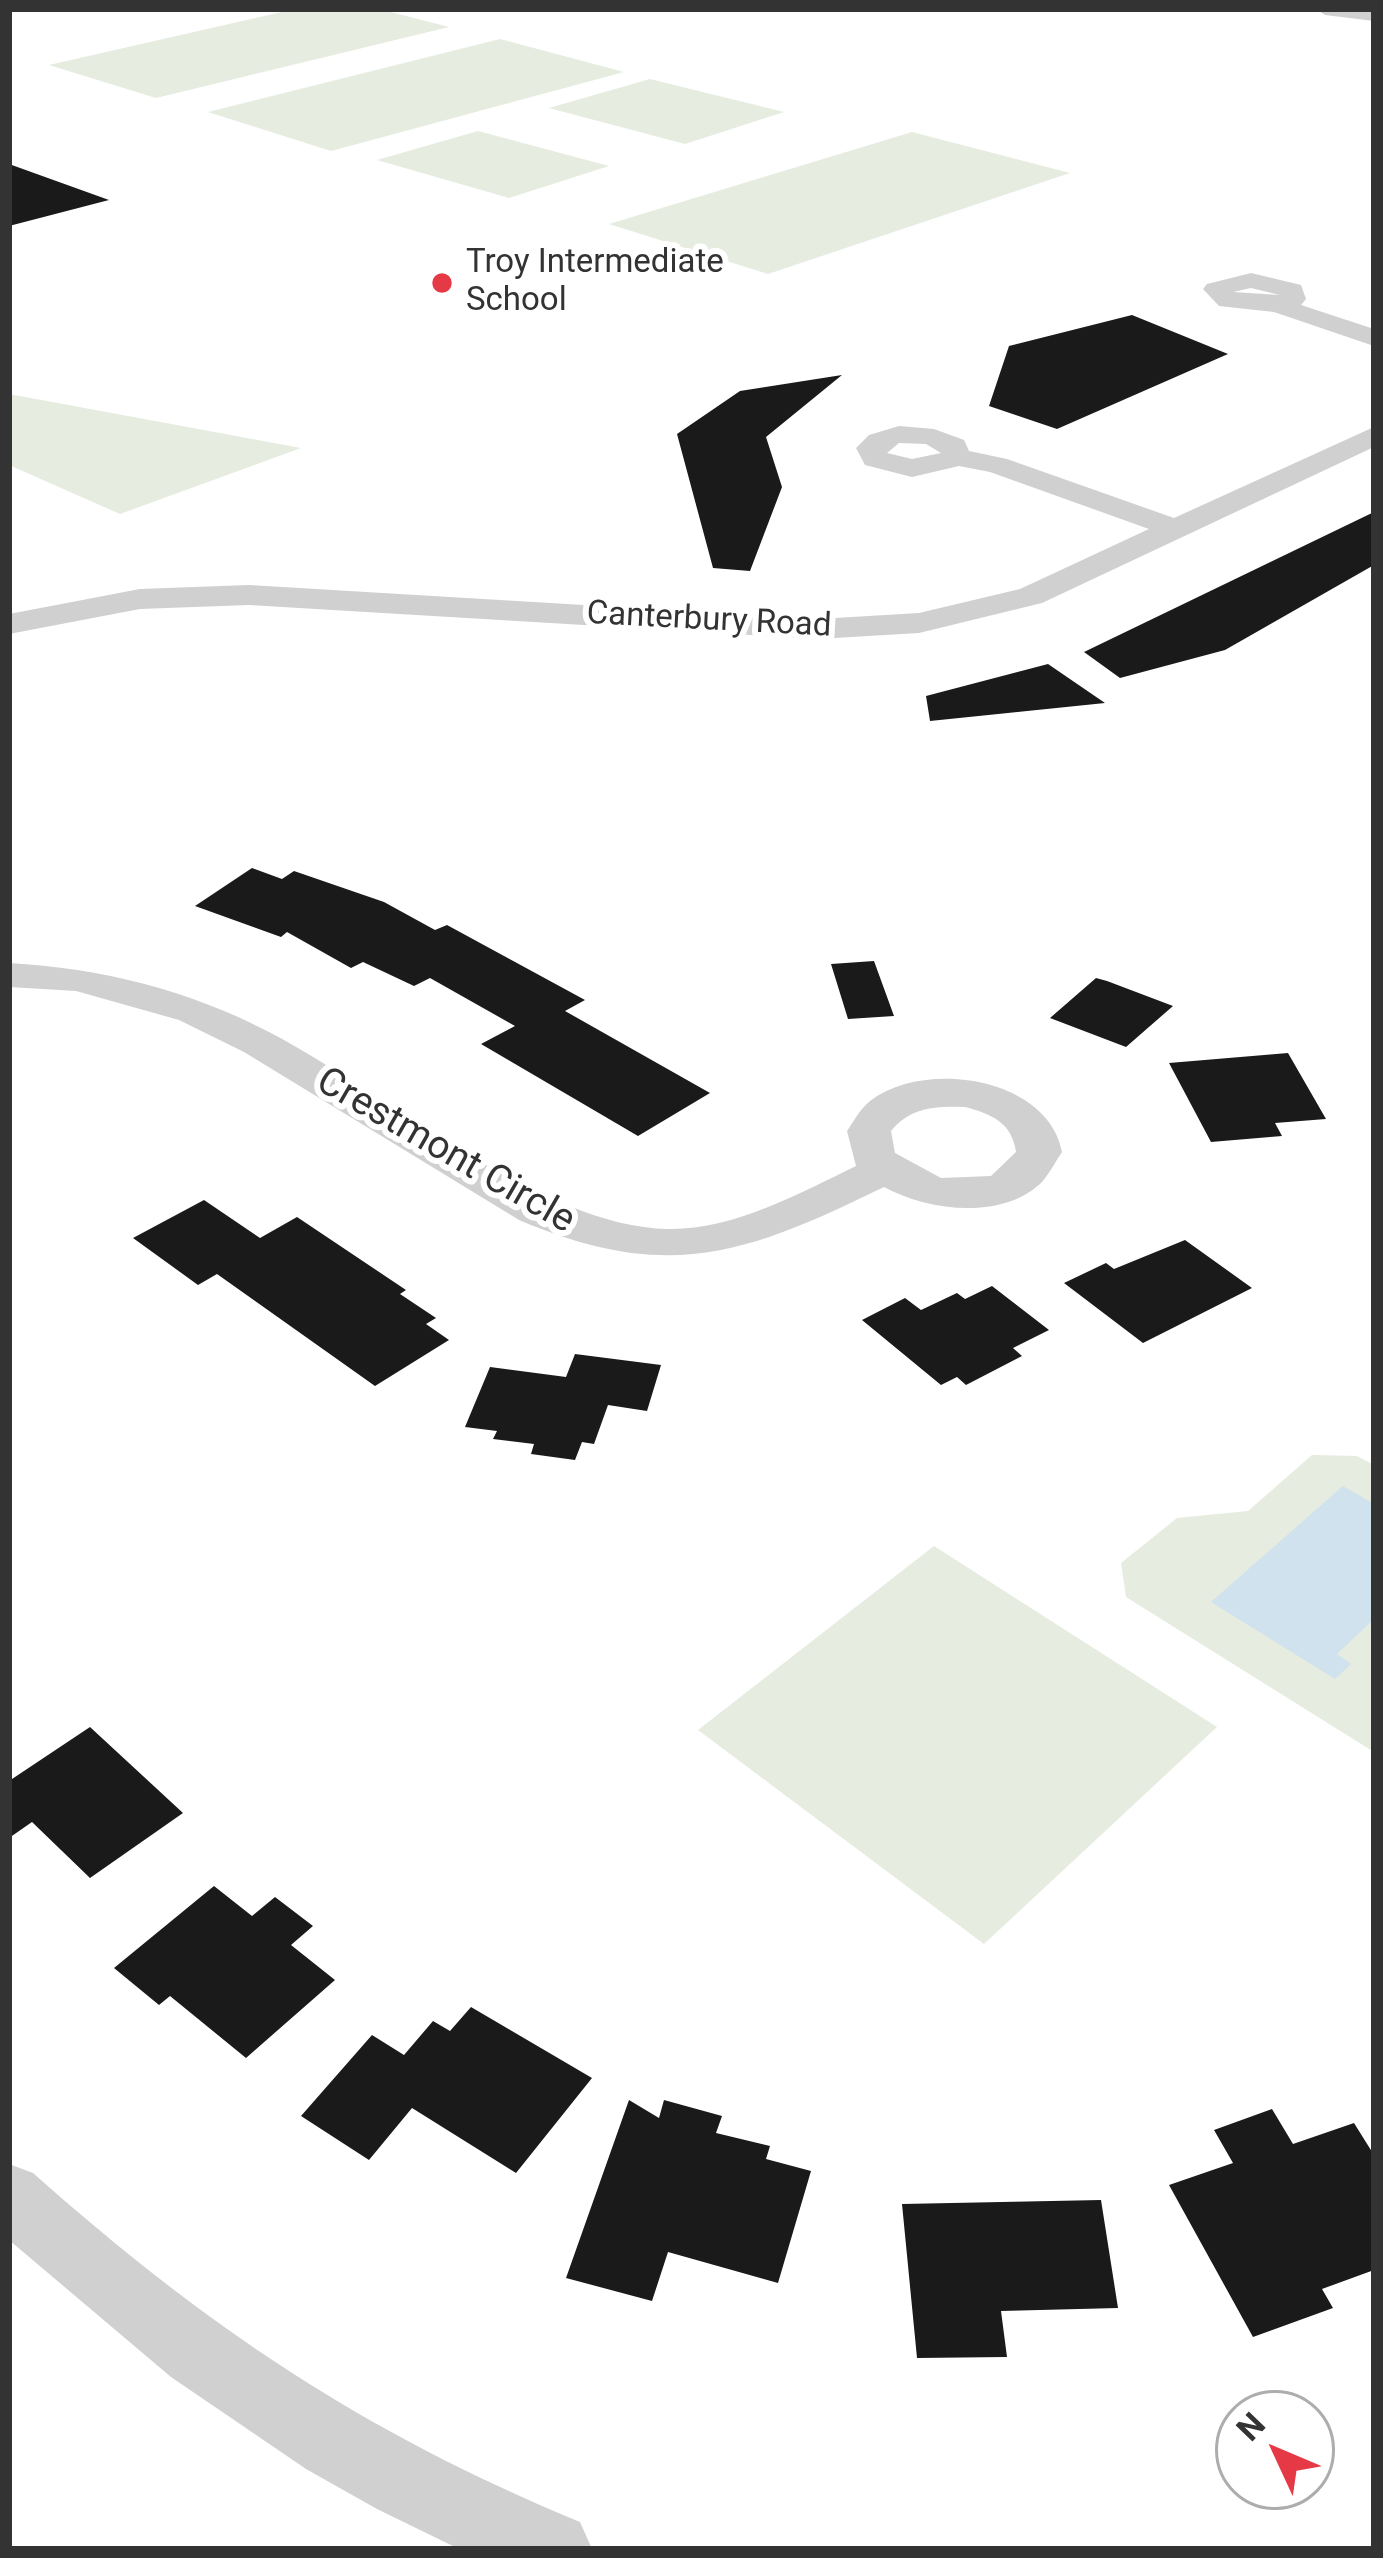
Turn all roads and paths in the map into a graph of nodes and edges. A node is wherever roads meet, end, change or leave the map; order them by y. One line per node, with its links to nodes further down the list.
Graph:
1 (1325, 9): 2 (street)
2 (1374, 15)
3 (1277, 305): 4 (street)
4 (1374, 338)
5 (1374, 436): 7 (street, Canterbury Road)
6 (956, 457): 7 (street)
7 (1177, 529): 8 (street, Canterbury Road)
8 (9, 624)
9 (9, 975): 10 (street, Crestmont Circle)
10 (884, 1170)
11 (9, 2195): 12 (street)
12 (553, 2549)

